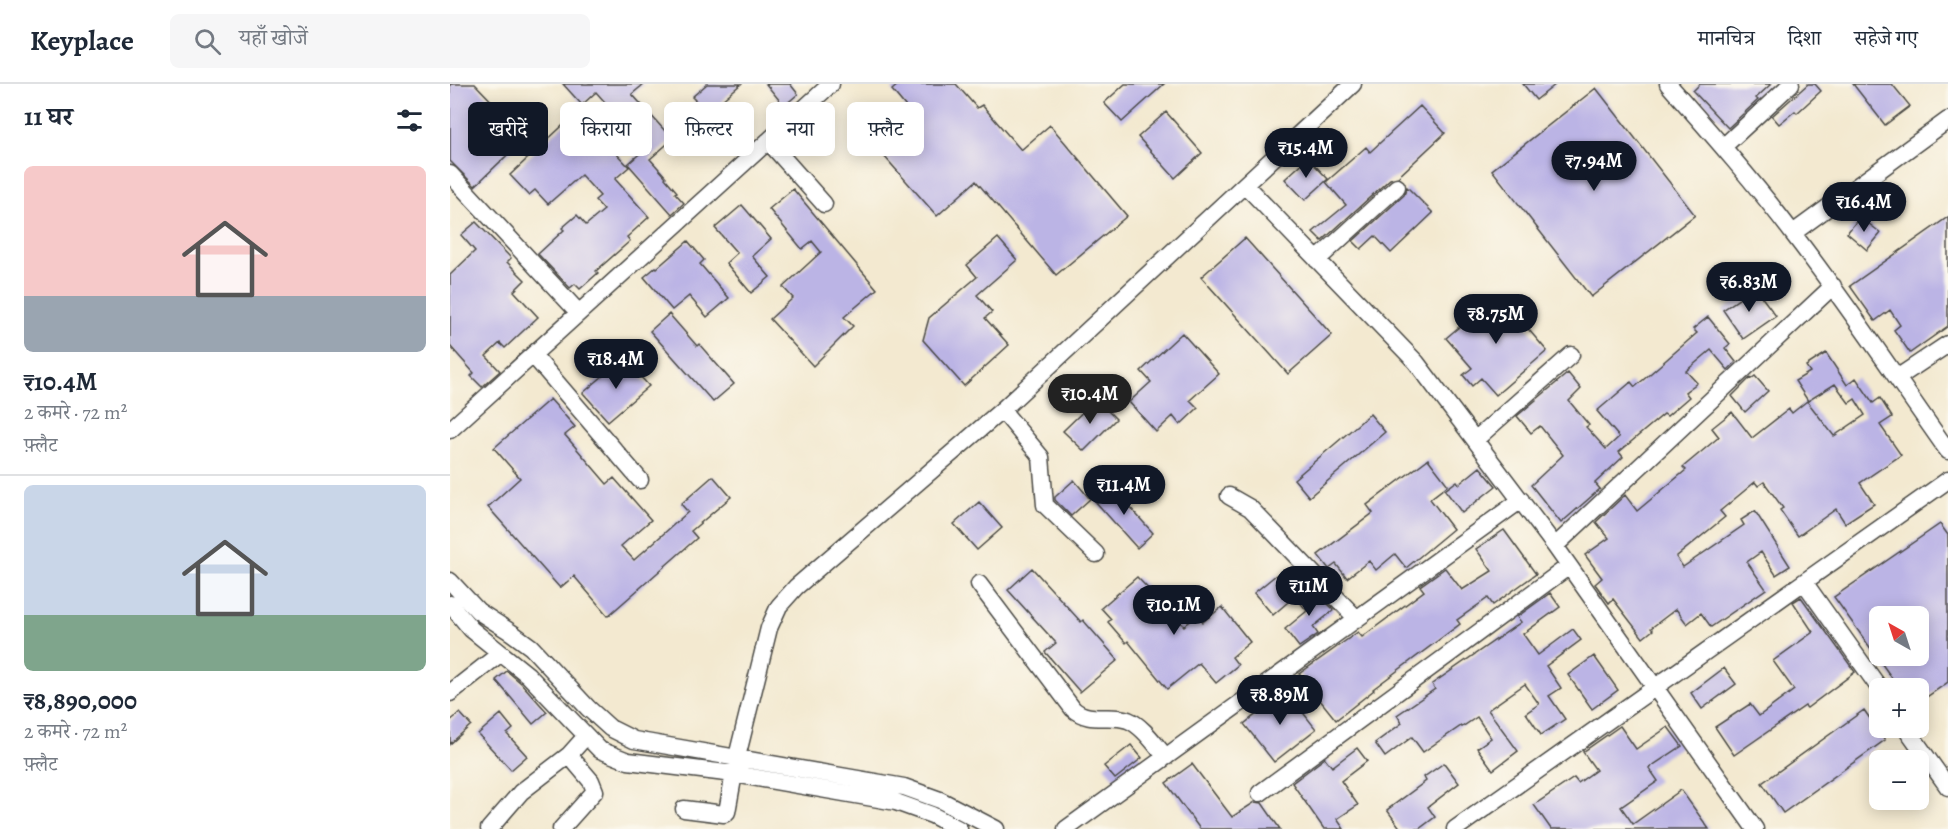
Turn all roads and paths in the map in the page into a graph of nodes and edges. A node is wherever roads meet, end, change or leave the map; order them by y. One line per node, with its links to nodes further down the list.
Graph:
1 (831, 84): 5 (street)
2 (1353, 84): 11 (street)
3 (1668, 84): 8 (street)
4 (1791, 84): 8 (street)
5 (811, 102)
6 (1948, 120): 14 (street)
7 (766, 143): 17 (street)
8 (1723, 147): 14 (street)
9 (781, 156): 13 (street)
10 (450, 174): 17 (street)
11 (1245, 184): 15 (street); 22 (street)
12 (1397, 187): 15 (street)
13 (824, 204)
14 (1793, 233): 16 (street)
15 (1317, 260): 24 (street)
16 (1833, 286): 21 (street); 30 (street)
17 (579, 313): 19 (street)
18 (1948, 344): 21 (street)
19 (532, 355): 23 (street); 26 (street)
20 (1571, 355): 24 (street)
21 (1897, 378): 25 (street)
22 (1002, 410): 31 (street); 46 (street)
23 (450, 430)
24 (1475, 440): 29 (street)
25 (1948, 451)
26 (640, 480)
27 (1948, 480): 34 (street)
28 (1229, 496): 37 (street)
29 (1521, 500): 30 (street); 37 (street)
30 (1555, 546): 32 (street)
31 (1096, 554)
32 (1569, 566): 40 (street); 48 (street)
33 (450, 581): 46 (street)
34 (1804, 582): 39 (street); 40 (street)
35 (979, 584): 45 (street)
36 (450, 604): 38 (street)
37 (1357, 619): 45 (street)
38 (501, 654): 41 (street); 42 (street)
39 (1872, 678)
40 (1656, 687): 55 (street); 56 (street)
41 (450, 693)
42 (586, 736): 44 (street); 46 (street)
43 (1913, 738): 47 (street)
44 (569, 755): 50 (street); 51 (street)
45 (1166, 757): 54 (street)
46 (735, 765): 49 (street); 52 (street); 53 (street)
47 (1948, 787)
48 (1260, 793)
49 (684, 809)
50 (489, 829)
51 (561, 829)
52 (959, 829)
53 (996, 829)
54 (1066, 829)
55 (1455, 829)
56 (1755, 829)

